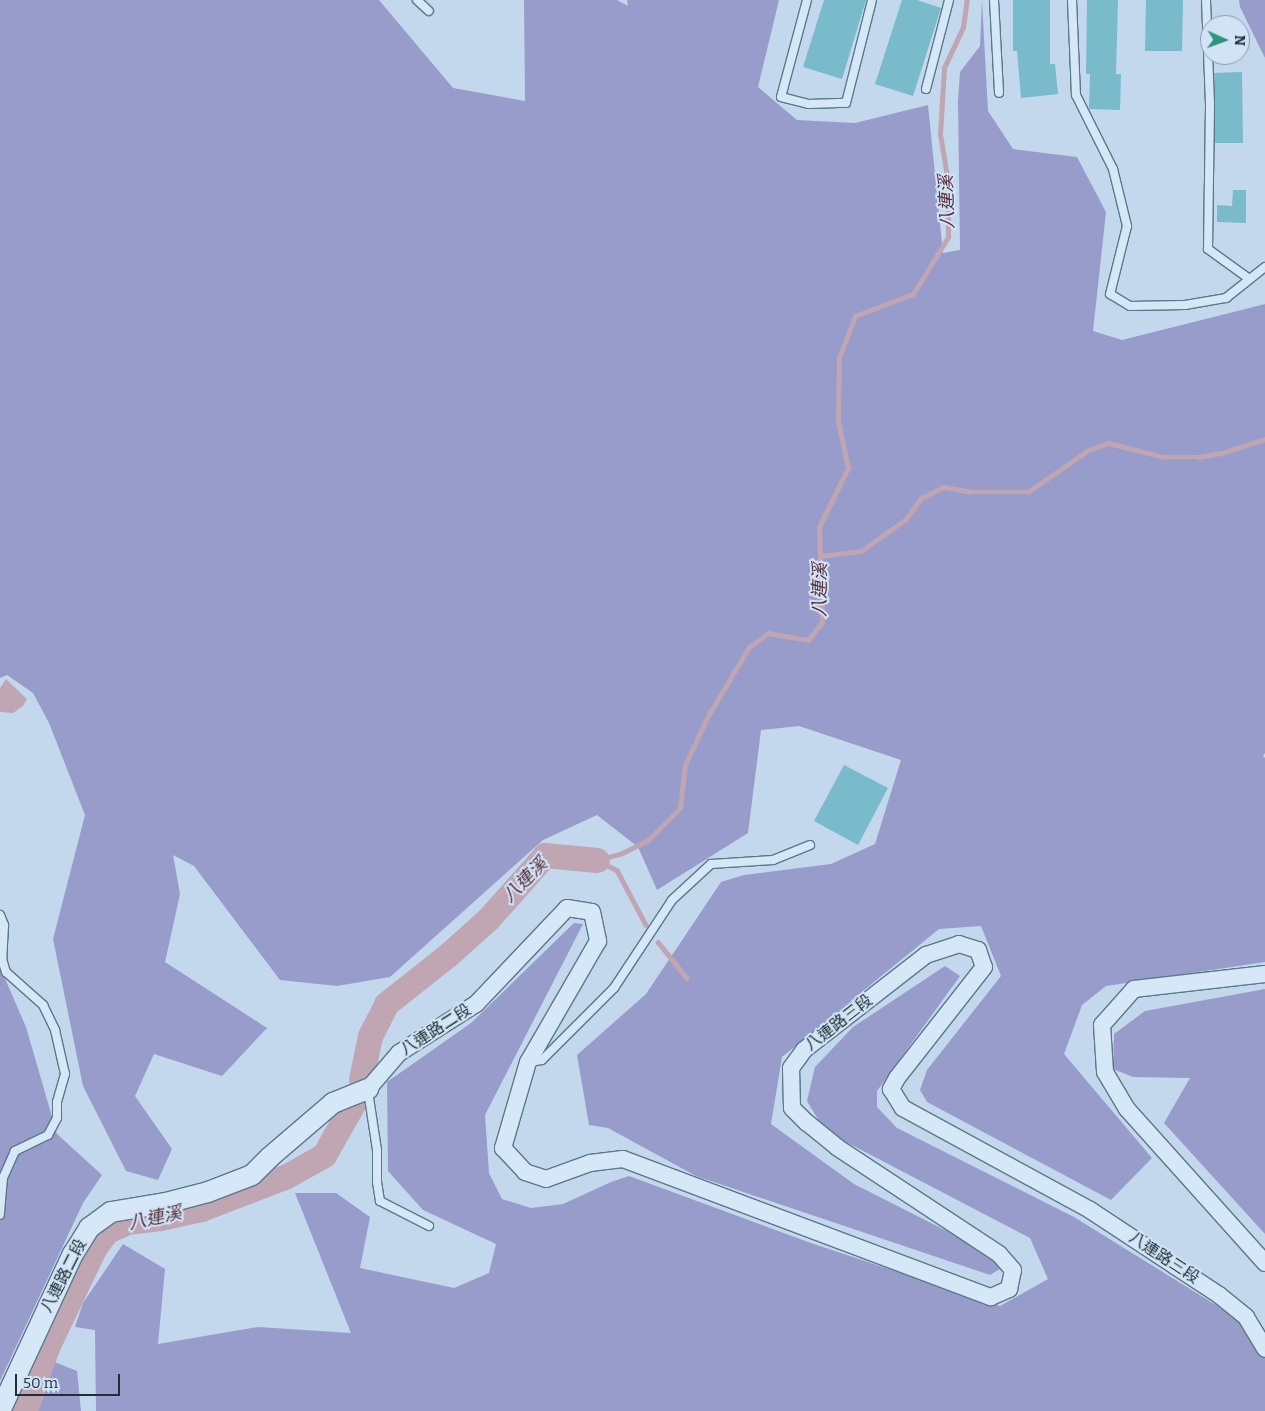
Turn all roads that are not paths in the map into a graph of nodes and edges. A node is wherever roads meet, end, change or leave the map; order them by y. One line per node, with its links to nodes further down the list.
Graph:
1 (417, 0): 8 (lane)
2 (807, 0): 3 (lane)
3 (872, 0)
4 (949, 0): 9 (lane)
5 (994, 0): 10 (lane)
6 (1072, 0): 12 (lane)
7 (1206, 0): 12 (lane)
8 (429, 11)
9 (926, 89)
10 (999, 93)
11 (1265, 267): 12 (lane)
12 (1248, 278)
13 (810, 845): 16 (lane)
14 (0, 915): 19 (lane)
15 (1265, 974): 21 (street)
16 (528, 1062): 17 (street, 八連路二段); 18 (street, 八連路二段)
17 (368, 1089): 20 (lane); 23 (street, 八連路二段)
18 (503, 1148): 22 (street, 八連路三段)
19 (0, 1215)
20 (430, 1226)
21 (1265, 1263)
22 (1265, 1349)
23 (0, 1411)

